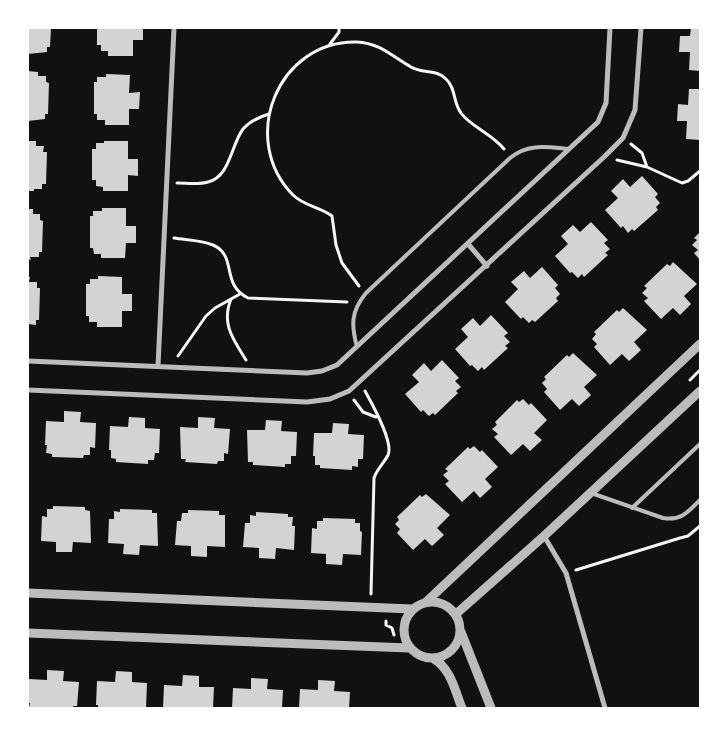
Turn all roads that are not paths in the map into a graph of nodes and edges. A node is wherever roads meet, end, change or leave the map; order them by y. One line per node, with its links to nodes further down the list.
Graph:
1 (174, 28): 10 (street)
2 (610, 28): 4 (street)
3 (641, 28): 6 (street)
4 (571, 149): 5 (street); 8 (lane)
5 (468, 244): 6 (street); 8 (street)
6 (487, 266): 11 (street)
7 (700, 344): 19 (street)
8 (357, 347): 10 (street)
9 (28, 361): 10 (street)
10 (158, 366)
11 (28, 390)
12 (700, 391): 14 (street)
13 (700, 444): 16 (lane)
14 (591, 493): 16 (lane); 17 (street)
15 (700, 500): 16 (lane)
16 (632, 508)
17 (544, 536): 21 (street); 28 (street)
18 (28, 593): 20 (street)
19 (425, 603): 20 (street); 21 (street)
20 (412, 610): 24 (street)
21 (456, 614): 22 (street)
22 (461, 632): 25 (street); 27 (street)
23 (28, 633): 24 (street)
24 (409, 648): 25 (street)
25 (434, 659): 26 (street)
26 (462, 708)
27 (490, 708)
28 (605, 708)

